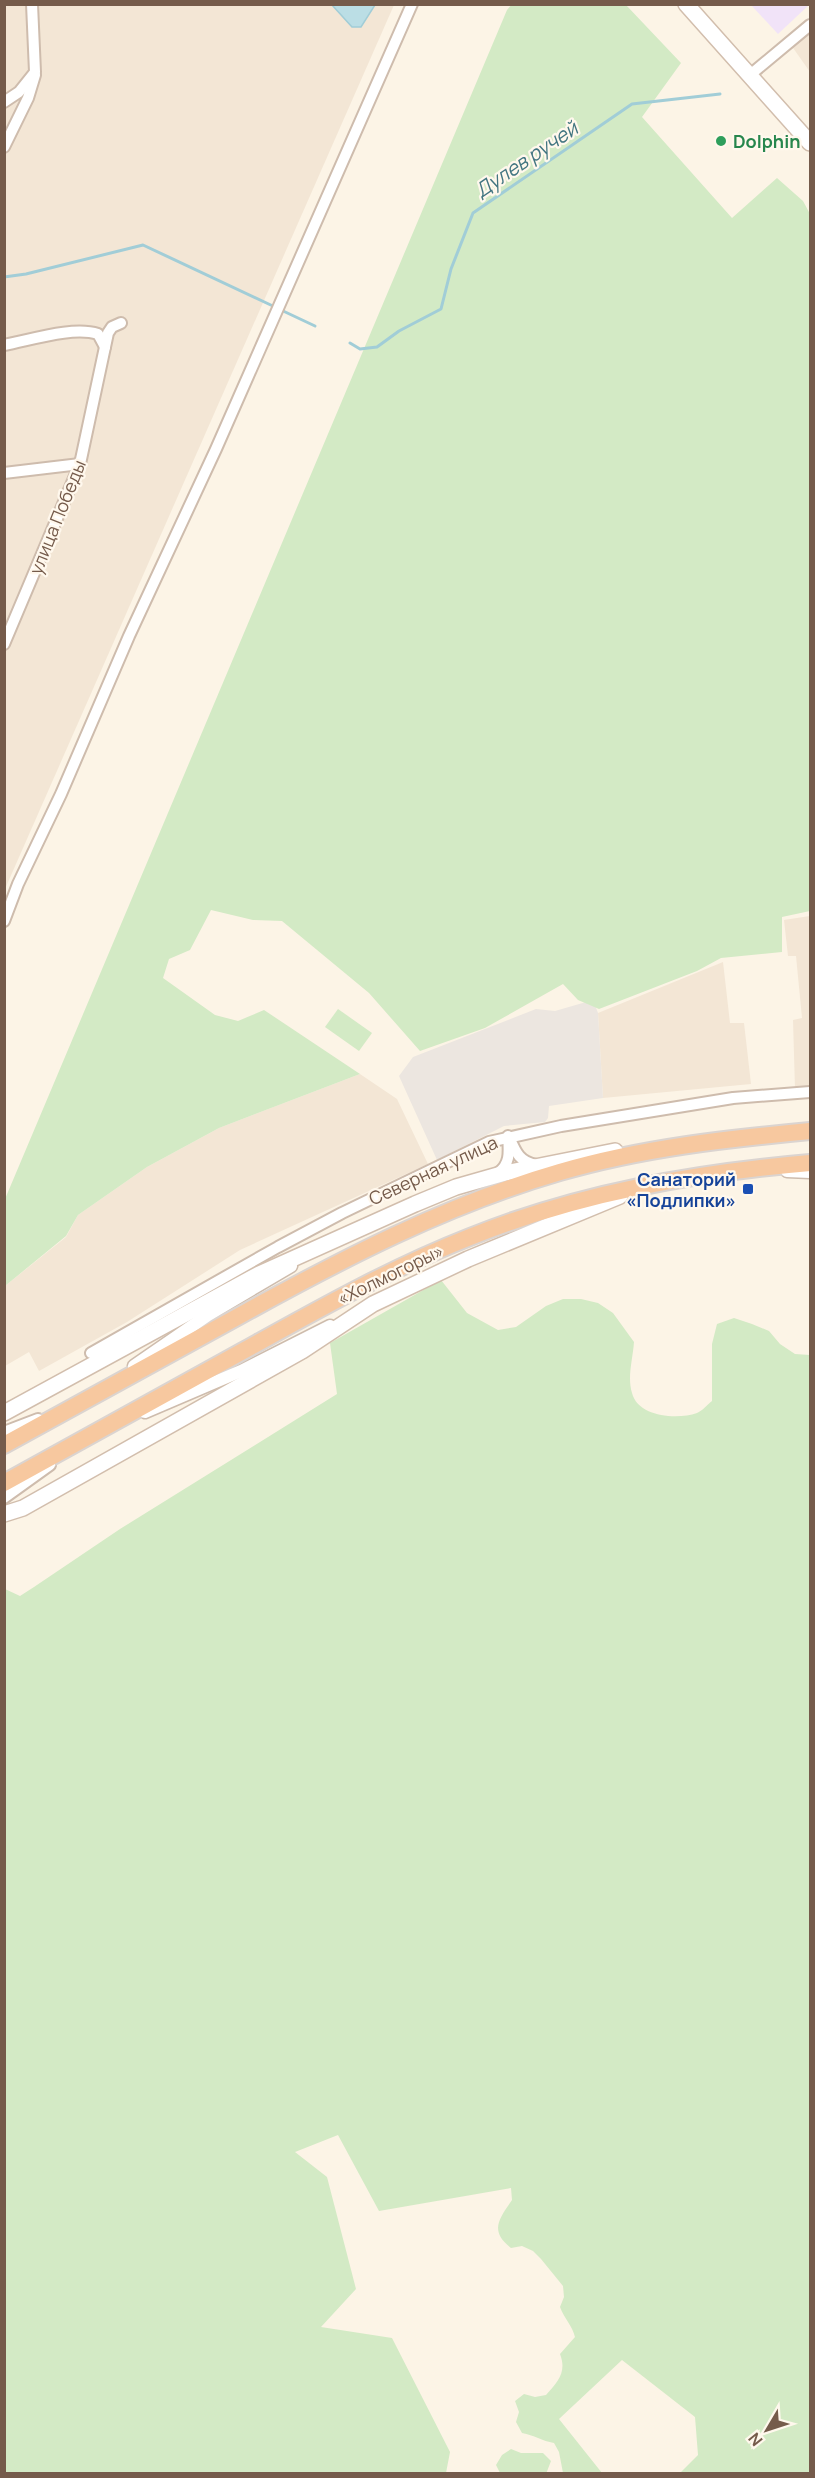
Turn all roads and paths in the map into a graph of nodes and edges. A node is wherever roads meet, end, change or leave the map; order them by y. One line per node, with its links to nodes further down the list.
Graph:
1 (32, 4): 5 (street)
2 (412, 4): 16 (street)
3 (686, 4): 6 (main road)
4 (810, 24): 6 (street)
5 (35, 72): 7 (street); 9 (street)
6 (750, 75): 8 (main road)
7 (4, 102)
8 (810, 143)
9 (4, 147)
10 (121, 323): 12 (street, улица Победы)
11 (4, 345): 12 (street)
12 (105, 347): 13 (street, улица Победы)
13 (80, 464): 14 (street); 15 (street, улица Победы)
14 (4, 473)
15 (4, 644)
16 (4, 921)
17 (810, 1092): 19 (street, Северная улица)
18 (810, 1131): 20 (highway, «Холмогоры»)
19 (508, 1136): 22 (street); 25 (street); 29 (street, Северная улица)
20 (672, 1146): 22 (main road); 30 (highway, «Холмогоры»)
21 (810, 1163): 23 (highway, «Холмогоры»)
22 (536, 1165): 25 (main road)
23 (747, 1169): 24 (street); 26 (highway, «Холмогоры»)
24 (810, 1172)
25 (493, 1177): 27 (main road)
26 (648, 1184): 28 (main road); 33 (highway, «Холмогоры»)
27 (331, 1242): 30 (street); 32 (main road)
28 (374, 1304): 33 (street); 39 (main road)
29 (91, 1353)
30 (94, 1395): 31 (highway, «Холмогоры»)
31 (78, 1404): 34 (street); 36 (highway, «Холмогоры»)
32 (4, 1413)
33 (110, 1425): 35 (highway, «Холмогоры»)
34 (4, 1432)
35 (90, 1436): 37 (highway, «Холмогоры»); 38 (street)
36 (4, 1445)
37 (4, 1484)
38 (4, 1498)
39 (4, 1514)

